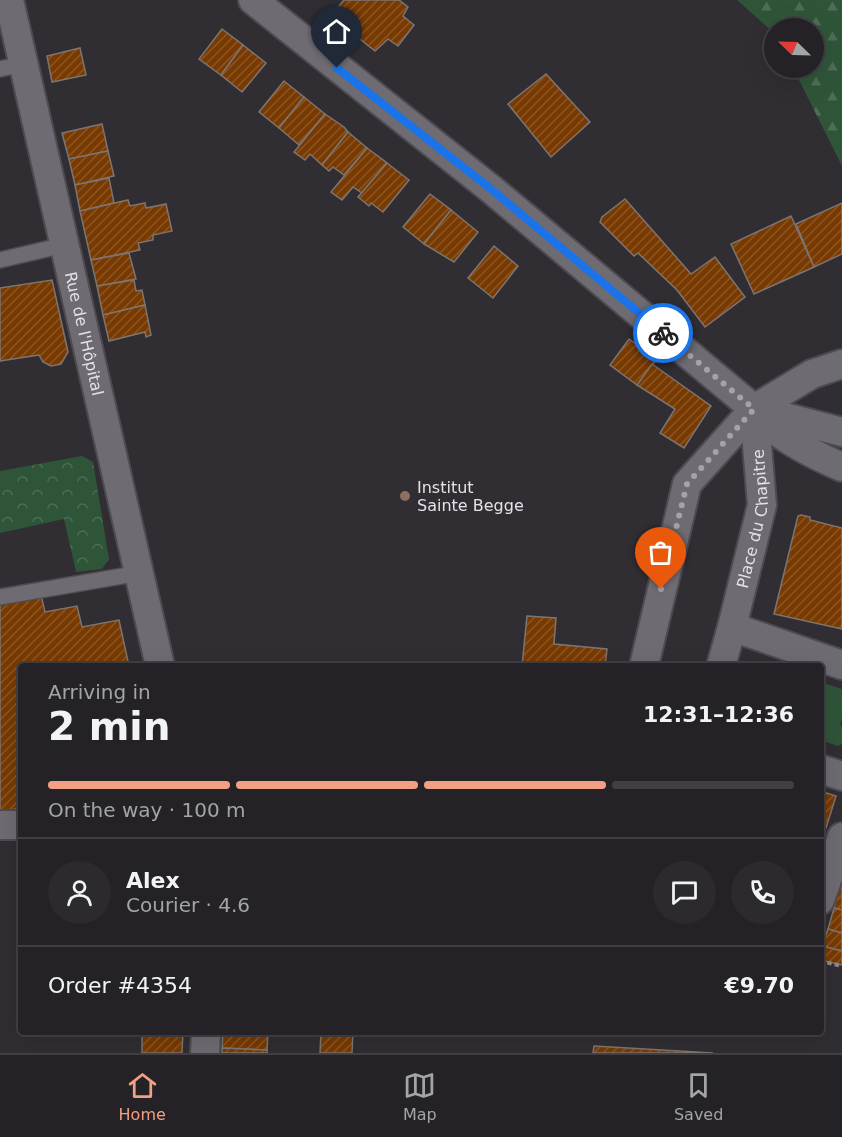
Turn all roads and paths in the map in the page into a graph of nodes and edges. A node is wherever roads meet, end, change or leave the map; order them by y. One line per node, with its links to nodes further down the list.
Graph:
1 (9, 0): 3 (street, Rue de l'Hôpital)
2 (253, 0): 7 (street)
3 (12, 67): 4 (street, Rue de l'Hôpital)
4 (64, 245): 5 (lane); 10 (street, Rue de l'Hôpital)
5 (0, 260)
6 (842, 364): 7 (street, Place du Chapitre)
7 (754, 409): 8 (street); 9 (street, Place du Chapitre); 12 (street, Place du Chapitre); 14 (street, Place du Chapitre)
8 (842, 432)
9 (842, 467)
10 (140, 573): 11 (lane); 13 (street, Rue de l'Hôpital)
11 (0, 597)
12 (732, 627): 15 (street, Place du Chapitre); 16 (street)
13 (159, 663)
14 (645, 663)
15 (722, 663)
16 (842, 665)
17 (824, 770): 18 (street)
18 (842, 776)
19 (0, 825): 20 (street)
20 (18, 825)
21 (842, 837): 22 (street)
22 (824, 889)
23 (824, 962): 24 (path)
24 (842, 966)
25 (206, 1035): 26 (street)
26 (205, 1053)

